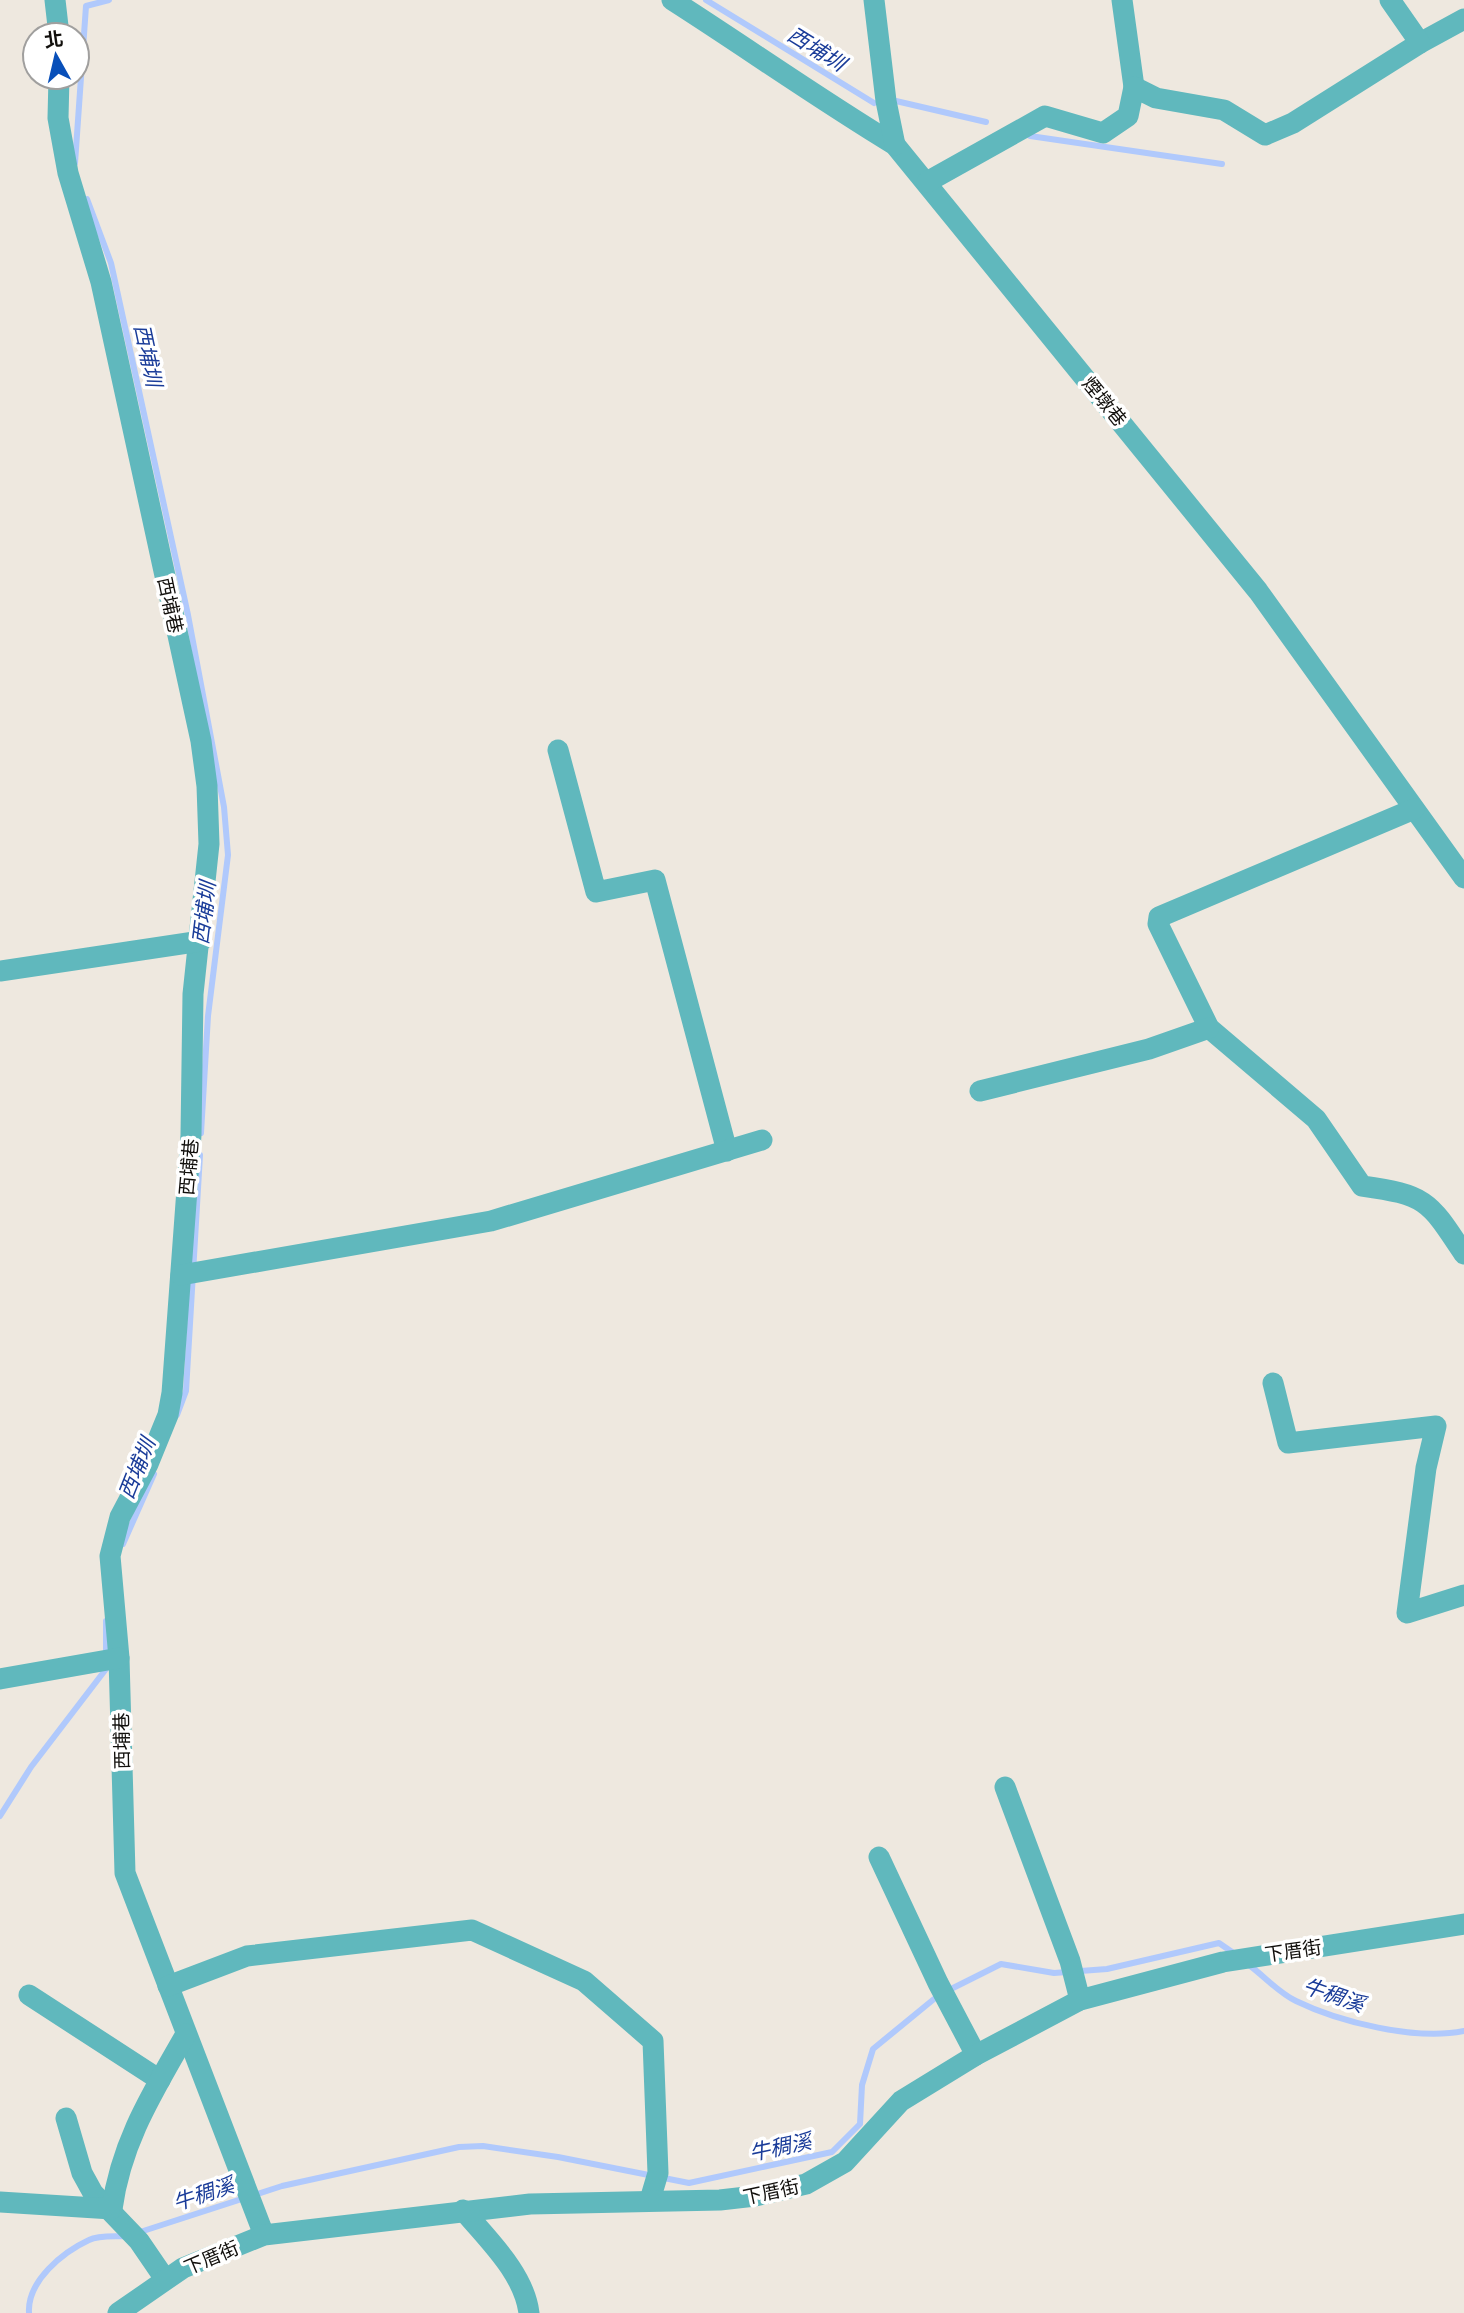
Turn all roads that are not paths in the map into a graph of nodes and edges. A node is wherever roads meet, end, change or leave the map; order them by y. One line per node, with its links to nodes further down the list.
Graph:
1 (55, 0): 7 (street)
2 (672, 0): 11 (street, 煙墩巷)
3 (874, 0): 11 (street)
4 (1122, 0): 9 (street)
5 (1390, 0): 8 (street)
6 (1464, 19): 8 (street)
7 (57, 21)
8 (1420, 44): 9 (street)
9 (1134, 87): 12 (street)
10 (59, 91): 16 (street, 西埔巷)
11 (895, 145): 12 (street, 煙墩巷)
12 (927, 182): 14 (street, 煙墩巷)
13 (558, 750): 21 (street)
14 (1414, 809): 15 (street, 煙墩巷); 18 (street)
15 (1464, 878)
16 (201, 941): 17 (street); 23 (street, 西埔巷)
17 (0, 971)
18 (1209, 1028): 19 (street); 22 (street)
19 (980, 1091)
20 (762, 1139): 21 (street)
21 (727, 1151): 23 (street)
22 (1464, 1254)
23 (181, 1275): 26 (street, 西埔巷)
24 (1273, 1383): 25 (street)
25 (1464, 1595)
26 (119, 1658): 27 (street); 31 (street, 西埔巷)
27 (0, 1679)
28 (1005, 1787): 33 (street)
29 (879, 1857): 35 (street)
30 (1464, 1924): 33 (street, 下厝街)
31 (168, 1986): 34 (street, 西埔巷); 38 (street)
32 (29, 1995): 36 (street)
33 (1080, 2000): 35 (street, 下厝街)
34 (186, 2034): 36 (street); 42 (street, 西埔巷)
35 (976, 2055): 38 (street, 下厝街)
36 (160, 2080): 40 (street)
37 (66, 2118): 40 (street)
38 (654, 2187): 41 (street, 下厝街)
39 (0, 2202): 40 (street)
40 (112, 2210): 43 (street)
41 (463, 2210): 42 (street, 下厝街); 45 (street)
42 (261, 2227): 43 (street, 下厝街)
43 (164, 2278): 44 (street, 下厝街)
44 (118, 2313)
45 (529, 2313)

